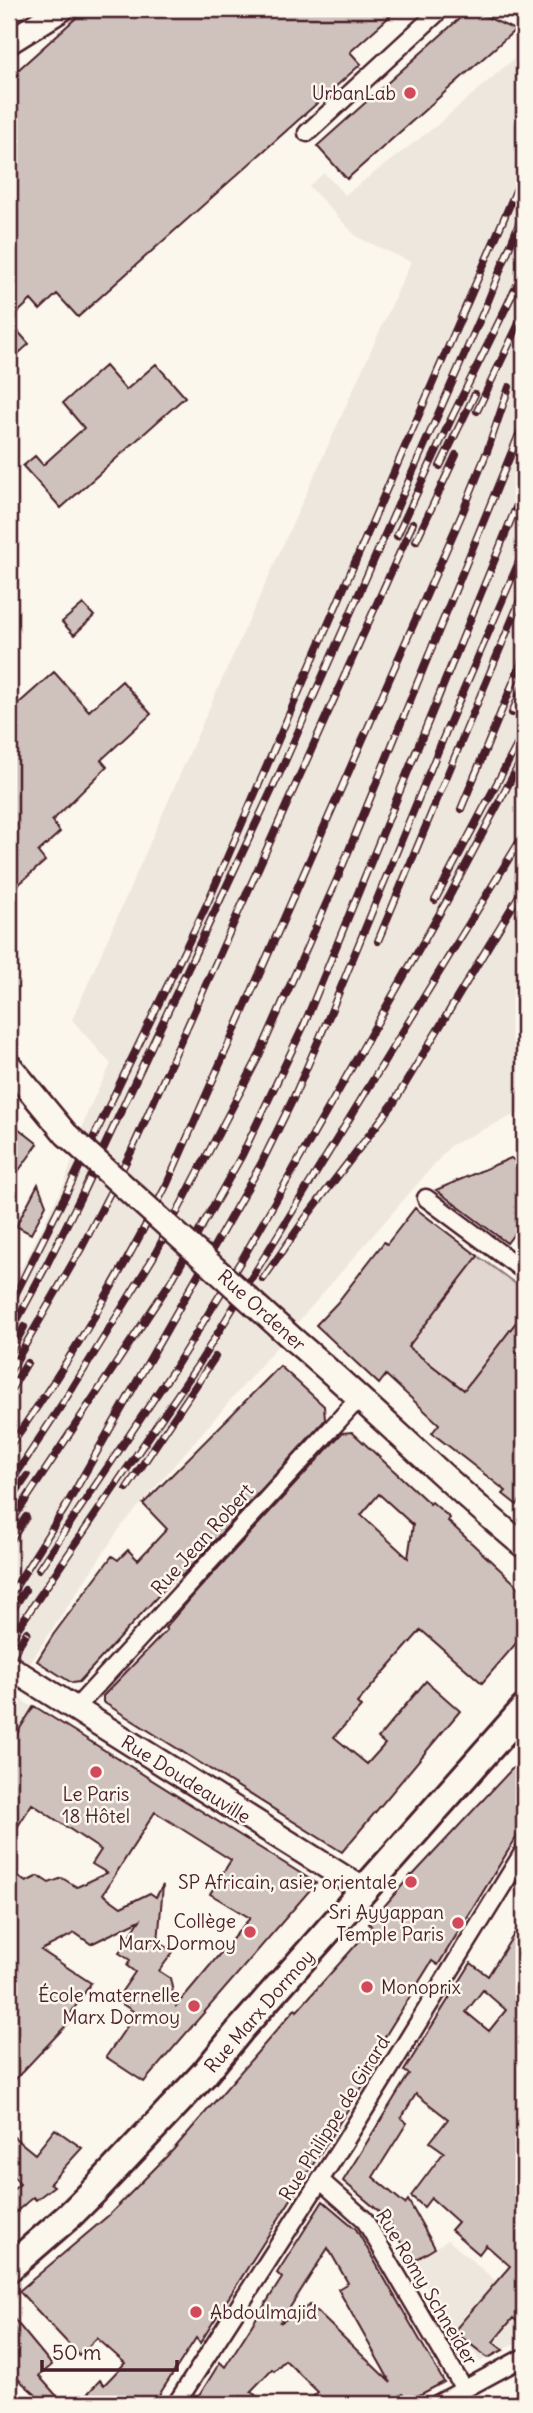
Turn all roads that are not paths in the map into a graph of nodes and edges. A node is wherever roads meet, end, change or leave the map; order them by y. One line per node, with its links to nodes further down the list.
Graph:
1 (62, 9): 3 (main road)
2 (439, 9): 4 (street)
3 (9, 41)
4 (307, 133)
5 (9, 1065): 8 (main road, Rue Ordener, bridge)
6 (426, 1198): 7 (street)
7 (524, 1271)
8 (360, 1397): 9 (main road, Rue Ordener); 11 (street, Rue Jean Robert)
9 (524, 1546)
10 (9, 1667): 11 (main road, Rue Doudeauville)
11 (75, 1709): 14 (main road, Rue Doudeauville)
12 (524, 1709): 14 (main road, Rue Marx Dormoy)
13 (524, 1851): 15 (street, Rue Philippe de Girard)
14 (364, 1890): 16 (main road, Rue Marx Dormoy)
15 (320, 2180): 18 (street, Rue Romy Schneider); 19 (street, Rue Philippe de Girard)
16 (9, 2268)
17 (524, 2357): 18 (street)
18 (464, 2389): 20 (street)
19 (176, 2404)
20 (437, 2404)

